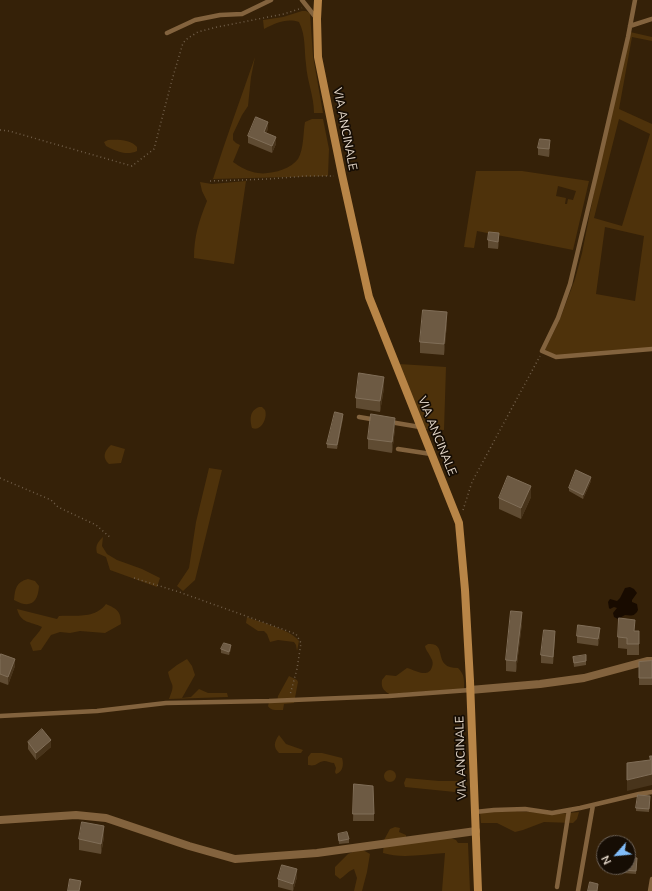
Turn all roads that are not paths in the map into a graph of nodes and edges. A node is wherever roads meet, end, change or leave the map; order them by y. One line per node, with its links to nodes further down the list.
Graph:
1 (271, 0): 8 (lane)
2 (302, 0): 5 (lane)
3 (318, 0): 5 (main road, VIA ANCINALE)
4 (635, 0): 7 (lane)
5 (317, 19): 11 (main road, VIA ANCINALE)
6 (652, 19): 7 (lane)
7 (630, 26): 9 (lane)
8 (167, 33)
9 (652, 349)
10 (359, 417): 11 (lane)
11 (420, 426): 13 (main road, VIA ANCINALE)
12 (398, 449): 13 (lane)
13 (431, 454): 15 (main road, VIA ANCINALE)
14 (652, 661): 15 (street)
15 (470, 690): 16 (lane); 20 (main road, VIA ANCINALE)
16 (0, 716)
17 (652, 792): 18 (lane)
18 (594, 805): 19 (lane); 26 (lane)
19 (569, 810): 20 (lane); 24 (lane)
20 (475, 812): 22 (main road, VIA ANCINALE)
21 (0, 820): 22 (street)
22 (476, 831): 25 (main road, VIA ANCINALE)
23 (652, 879): 27 (lane)
24 (557, 887)
25 (478, 891)
26 (578, 891)
27 (650, 891)

